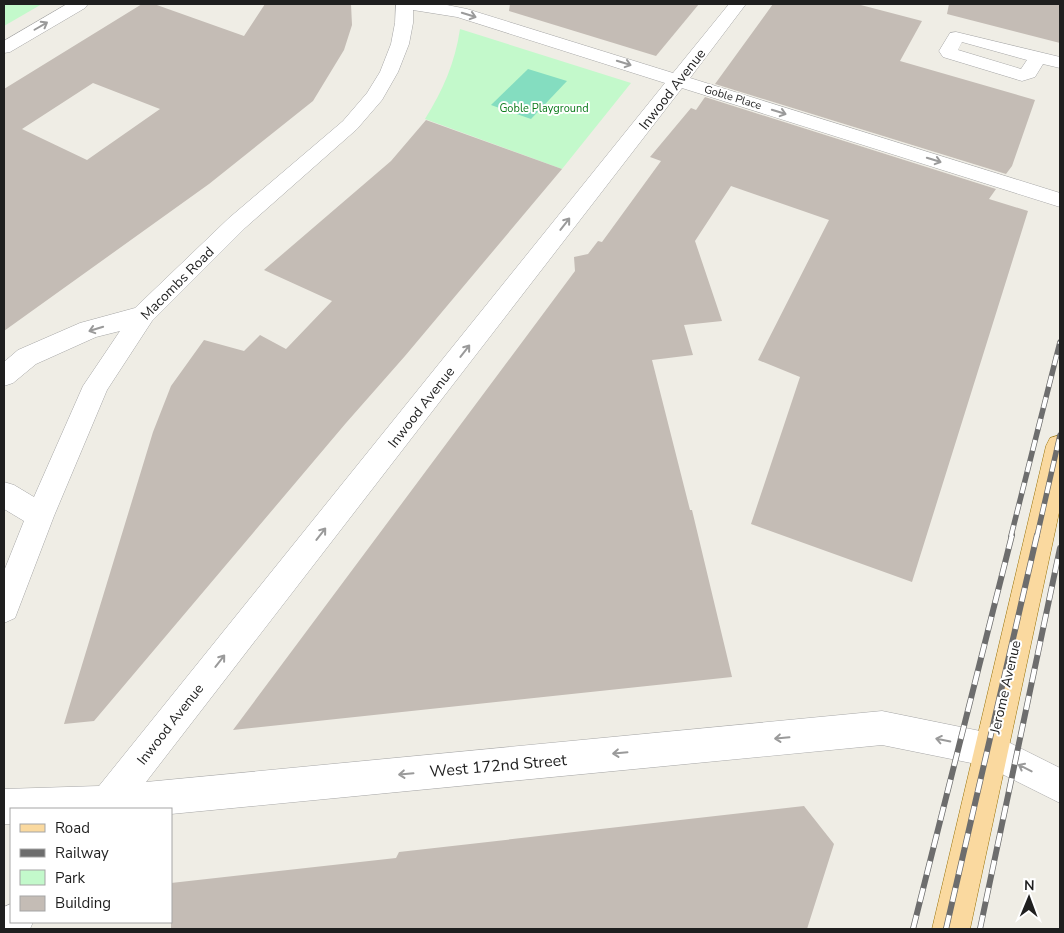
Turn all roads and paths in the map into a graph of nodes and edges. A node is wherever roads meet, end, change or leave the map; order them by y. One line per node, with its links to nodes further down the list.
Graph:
1 (79, 4): 4 (street, one-way to 1)
2 (404, 4): 7 (street, Goble Place, one-way to 7); 9 (street, Macombs Road)
3 (738, 4): 7 (street, Inwood Avenue)
4 (4, 48)
5 (1037, 58): 6 (street)
6 (1060, 64)
7 (678, 80): 8 (street, Goble Place, one-way to 8); 17 (street, Inwood Avenue, one-way to 7)
8 (1060, 200)
9 (143, 315): 10 (street, one-way to 10); 13 (street, Macombs Road)
10 (4, 376)
11 (1060, 446): 15 (main road, Jerome Avenue)
12 (4, 494): 13 (street)
13 (40, 516): 14 (street, Macombs Road)
14 (4, 608)
15 (990, 750): 16 (street, West 172nd Street, one-way to 15); 17 (street, West 172nd Street, one-way to 17); 19 (main road, Jerome Avenue)
16 (1060, 786)
17 (106, 806): 18 (street, West 172nd Street)
18 (4, 807)
19 (951, 929)

